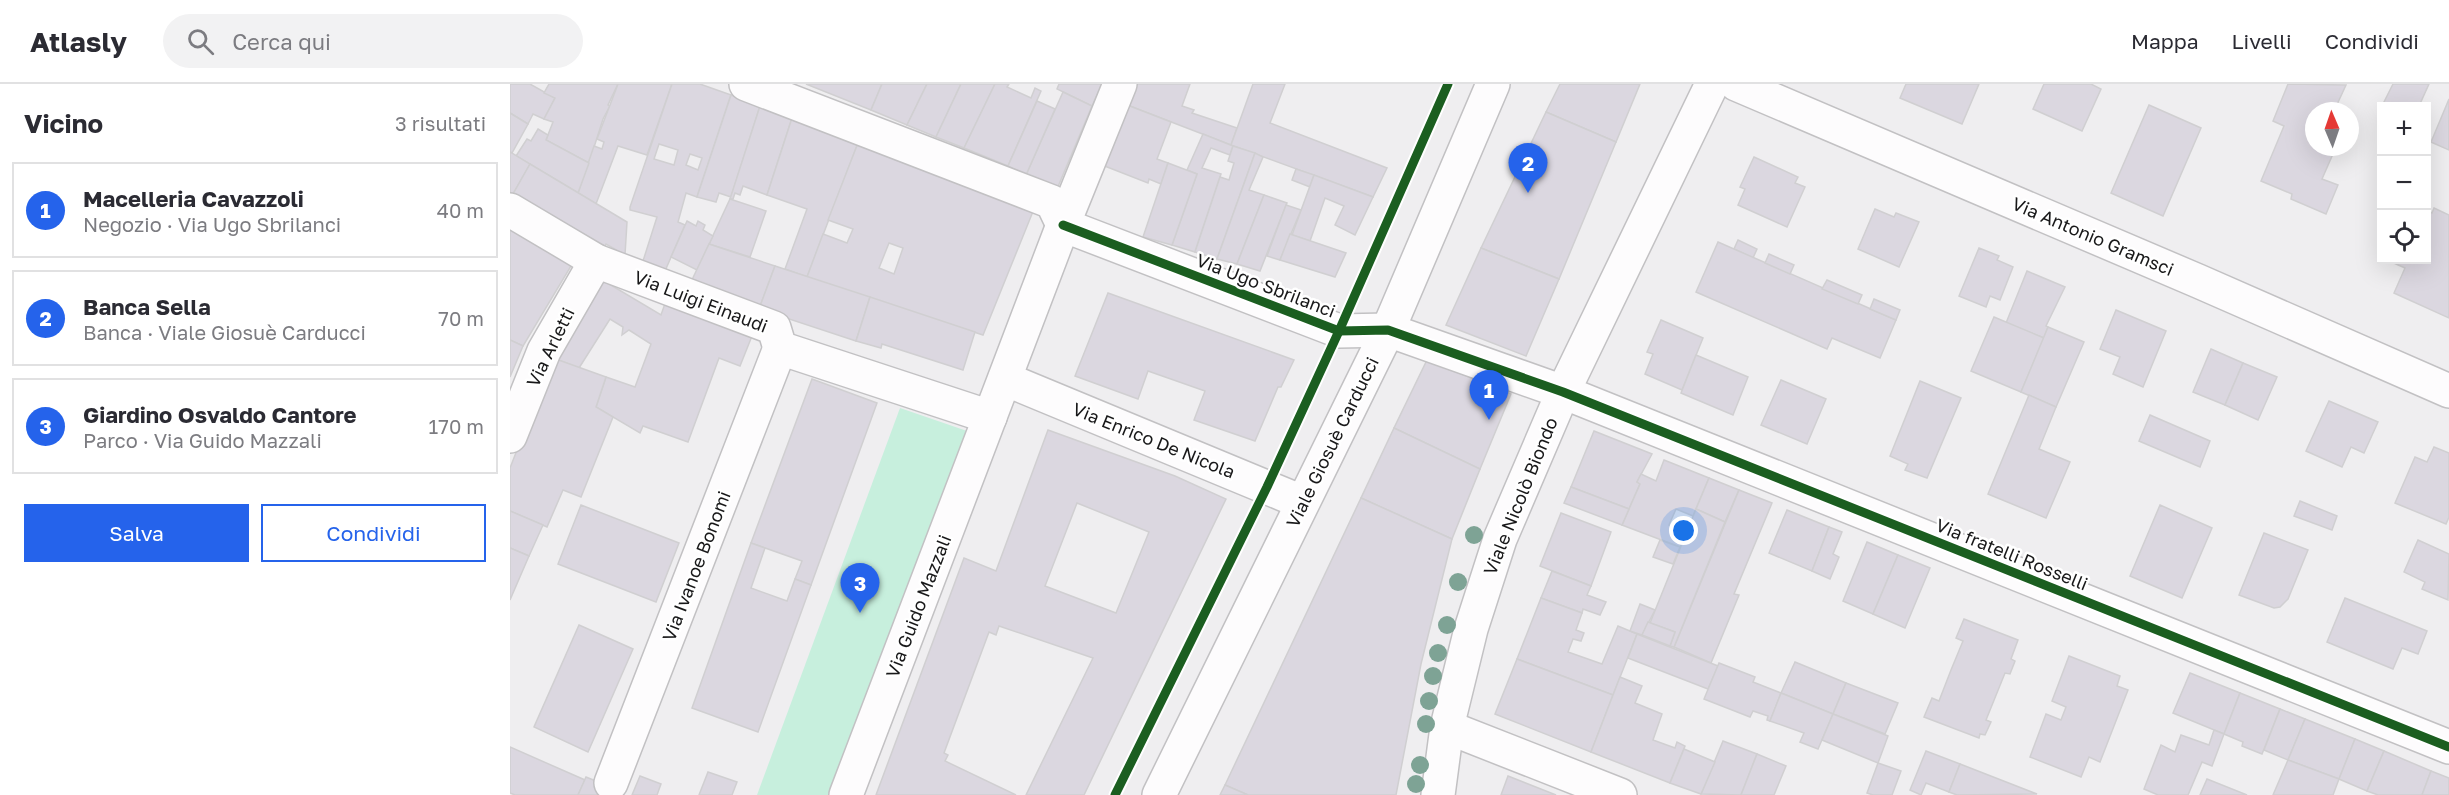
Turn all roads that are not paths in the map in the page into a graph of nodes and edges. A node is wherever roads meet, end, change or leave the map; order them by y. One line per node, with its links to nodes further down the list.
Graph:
1 (746, 84): 7 (street)
2 (1120, 84): 7 (street, Via Guido Mazzali)
3 (1493, 84): 9 (street, Viale Giosuè Carducci)
4 (1712, 84): 13 (street, Viale Nicolò Biondo)
5 (1736, 84): 12 (street, Via Antonio Gramsci)
6 (510, 210): 8 (street, Via Luigi Einaudi)
7 (1063, 225): 9 (street, Via Ugo Sbrilanci); 11 (street, Via Guido Mazzali)
8 (596, 261): 10 (street, Via Luigi Einaudi); 15 (street, Via Arletti)
9 (1388, 330): 13 (street, Via Ugo Sbrilanci); 16 (street, Viale Giosuè Carducci)
10 (780, 348): 14 (street, Via Luigi Einaudi); 19 (street, Via Ivanoe Bonomi)
11 (1005, 379): 14 (street, Via Guido Mazzali); 16 (street, Via Enrico De Nicola)
12 (2449, 391)
13 (1563, 392): 17 (street, Viale Nicolò Biondo); 18 (street, Via fratelli Rosselli)
14 (990, 417): 20 (street, Via Guido Mazzali)
15 (510, 436)
16 (1302, 502): 21 (street, Viale Giosuè Carducci)
17 (1447, 727): 22 (street, Viale Nicolò Biondo); 23 (street)
18 (2449, 747)
19 (611, 783)
20 (846, 795)
21 (1160, 795)
22 (1438, 795)
23 (1620, 795)

